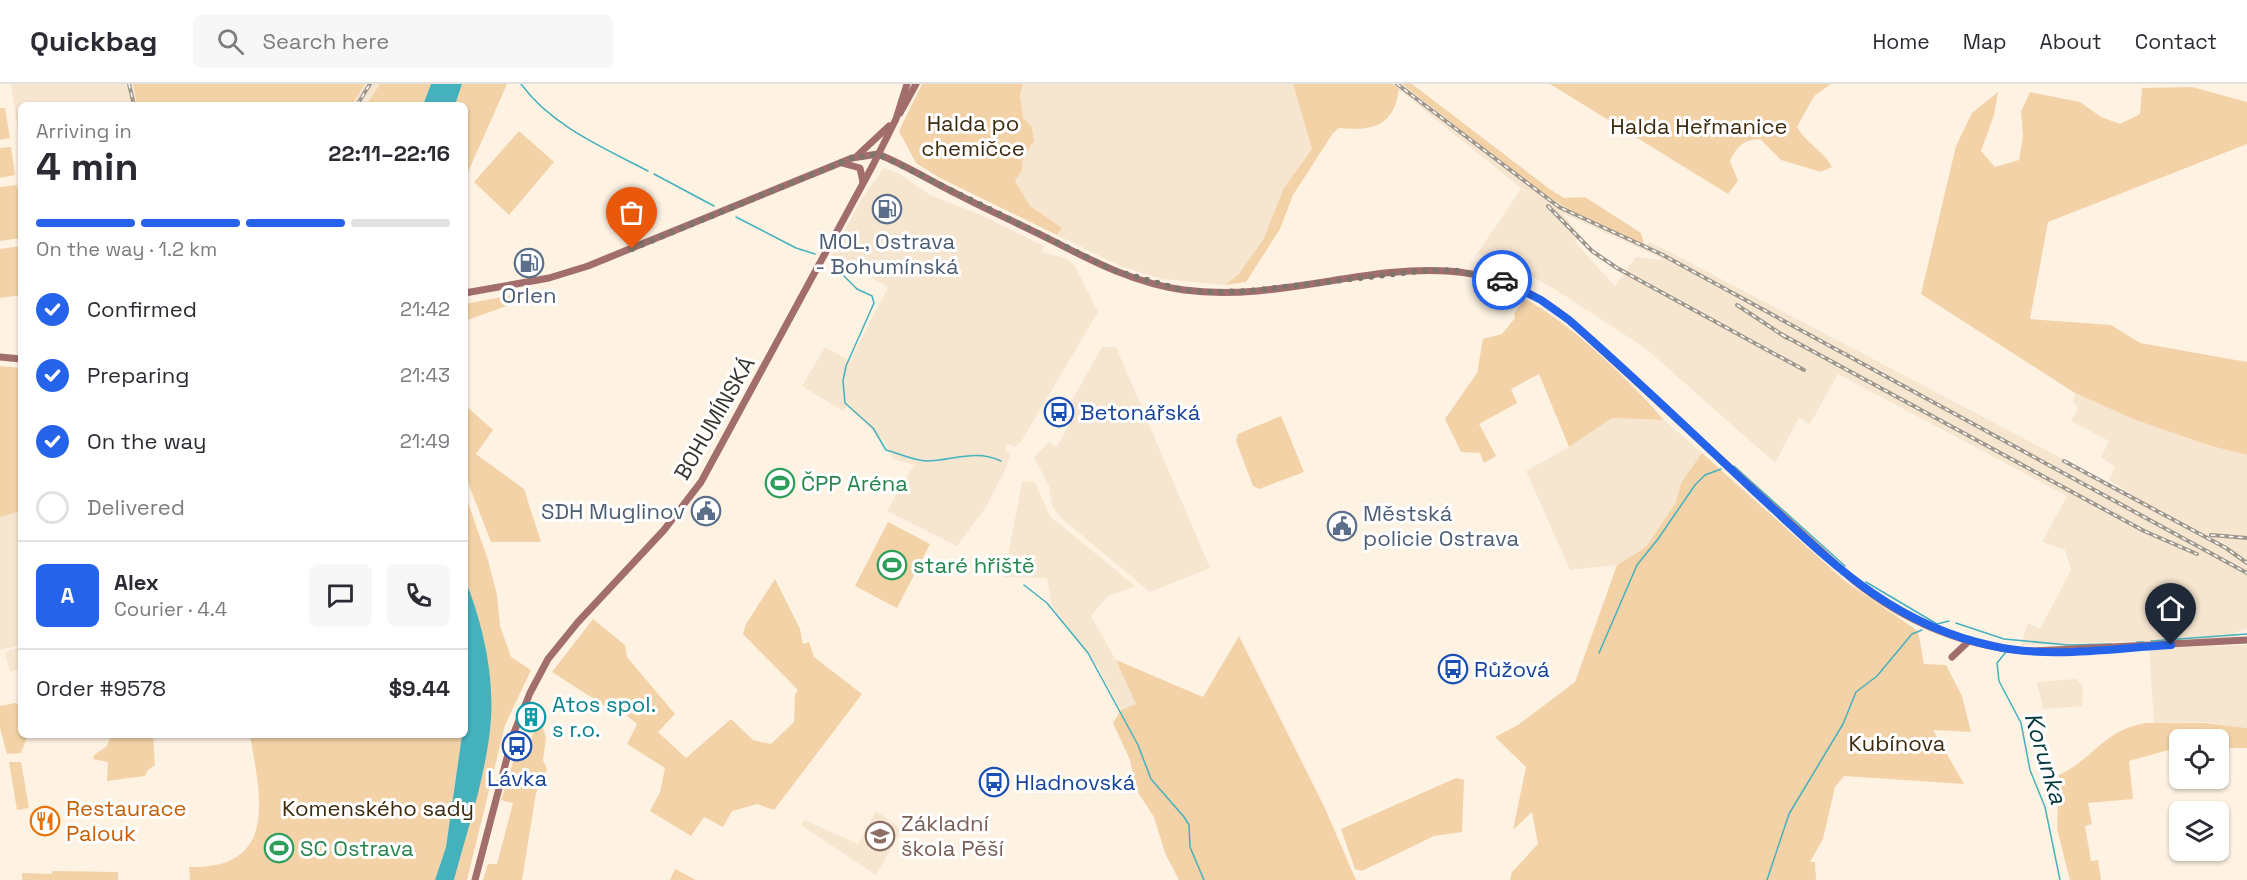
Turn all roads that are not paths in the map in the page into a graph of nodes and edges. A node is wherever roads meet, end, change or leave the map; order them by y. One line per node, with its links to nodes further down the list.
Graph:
1 (908, 84): 3 (main road, BOHUMÍNSKÁ)
2 (916, 84): 3 (main road, BOHUMÍNSKÁ)
3 (896, 119): 4 (main road, BOHUMÍNSKÁ); 5 (main road)
4 (878, 154): 5 (main road); 7 (main road, BOHUMÍNSKÁ); 11 (main road)
5 (855, 157): 6 (main road)
6 (842, 163): 7 (main road); 8 (main road)
7 (863, 182): 14 (main road, BOHUMÍNSKÁ)
8 (468, 292)
9 (0, 357): 10 (main road)
10 (18, 359)
11 (1970, 640): 12 (main road); 13 (main road)
12 (2247, 640)
13 (1952, 657)
14 (475, 880)

